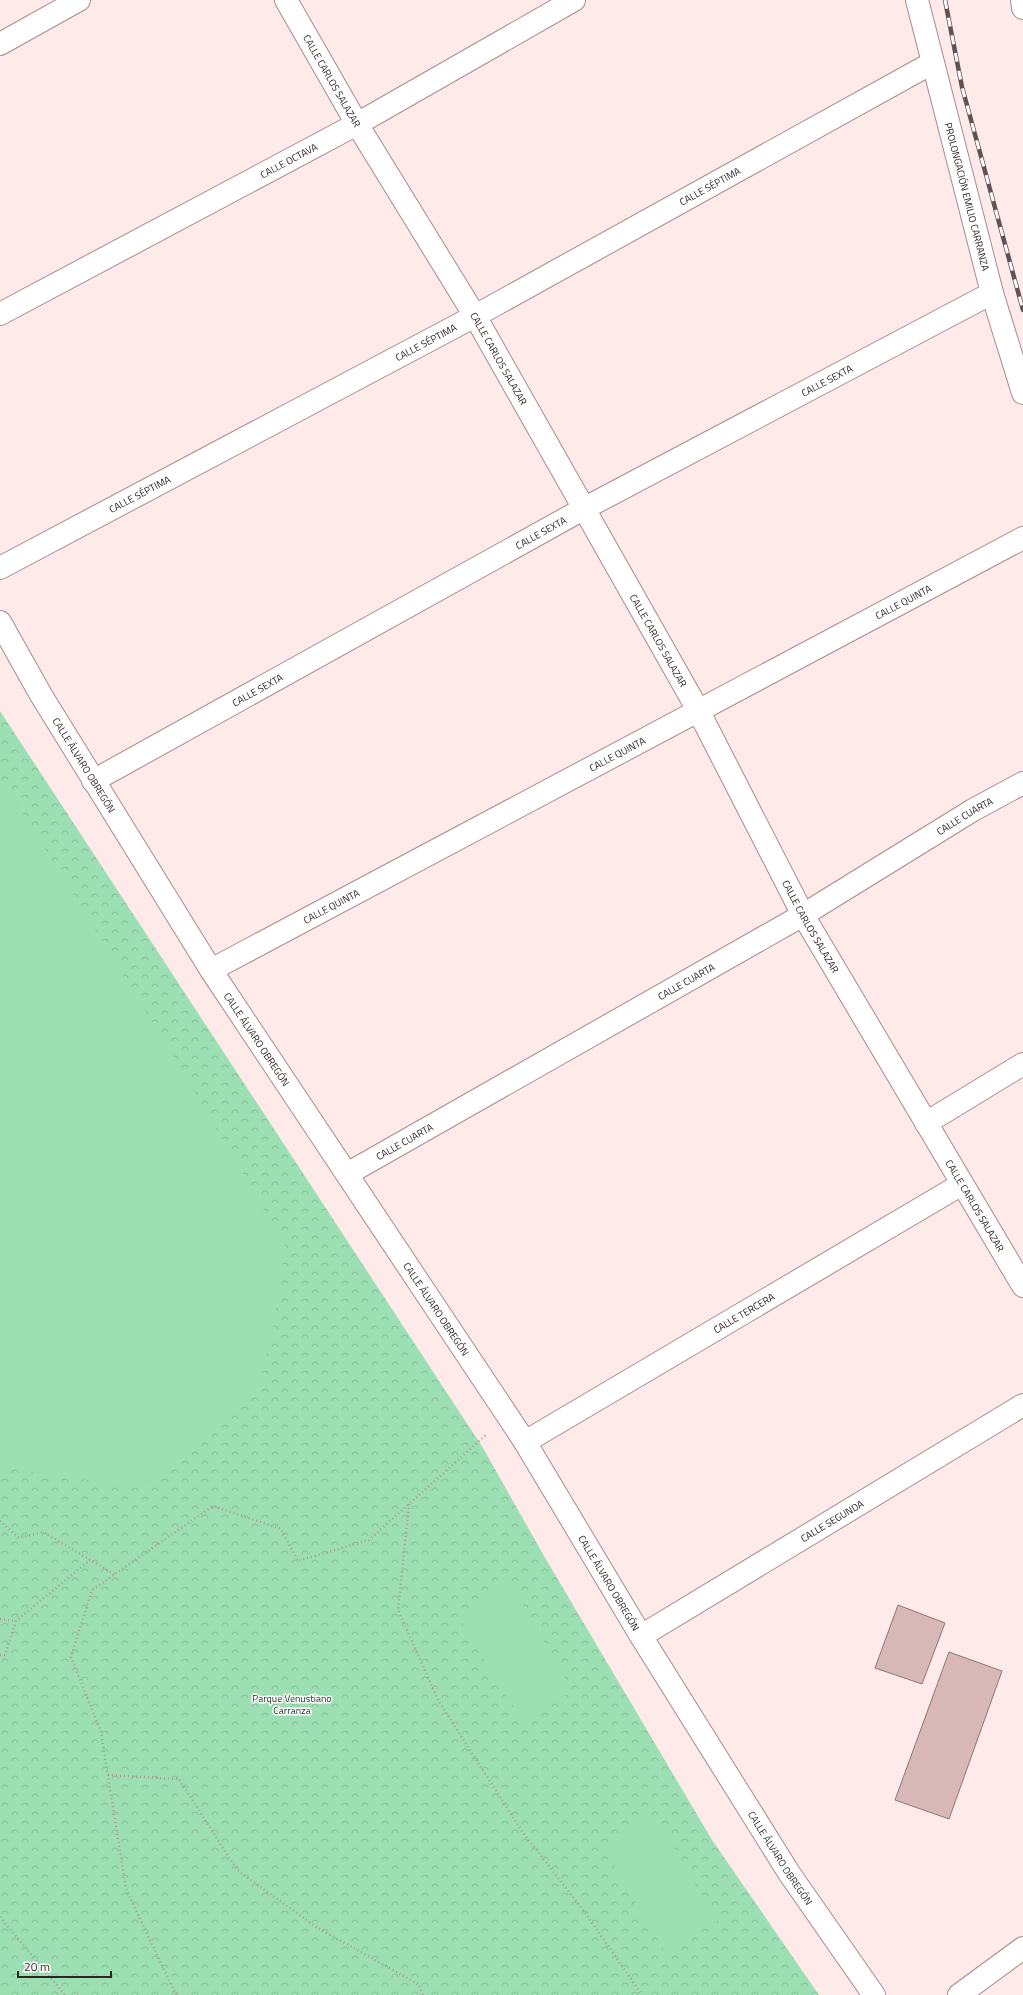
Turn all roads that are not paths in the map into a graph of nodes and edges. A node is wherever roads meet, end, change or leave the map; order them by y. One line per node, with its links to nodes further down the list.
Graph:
1 (79, 0): 7 (street)
2 (286, 0): 9 (street, CALLE CARLOS SALAZAR)
3 (574, 0): 9 (street, CALLE OCTAVA)
4 (917, 0): 8 (street, PROLONGACIÓN EMILIO CARRANZA)
5 (1022, 0): 6 (street)
6 (1023, 8)
7 (0, 44)
8 (932, 63): 10 (street, PROLONGACIÓN EMILIO CARRANZA); 12 (street, CALLE SÉPTIMA)
9 (357, 124): 11 (street, CALLE OCTAVA); 12 (street, CALLE CARLOS SALAZAR)
10 (992, 293): 13 (street, PROLONGACIÓN EMILIO CARRANZA); 14 (street, CALLE SEXTA)
11 (0, 314)
12 (475, 316): 14 (street, CALLE CARLOS SALAZAR); 16 (street, CALLE SÉPTIMA)
13 (1023, 392)
14 (585, 508): 18 (street, CALLE CARLOS SALAZAR); 19 (street, CALLE SEXTA)
15 (1023, 538): 18 (street, CALLE QUINTA)
16 (0, 568)
17 (0, 622): 19 (street, CALLE ÁLVARO OBREGÓN)
18 (698, 710): 21 (street, CALLE CARLOS SALAZAR); 22 (street, CALLE QUINTA)
19 (93, 780): 22 (street, CALLE ÁLVARO OBREGÓN)
20 (1023, 783): 21 (street, CALLE CUARTA)
21 (803, 915): 24 (street, CALLE CARLOS SALAZAR); 25 (street, CALLE CUARTA)
22 (211, 970): 25 (street, CALLE ÁLVARO OBREGÓN)
23 (1023, 1064): 24 (street)
24 (926, 1123): 26 (street, CALLE CARLOS SALAZAR)
25 (347, 1174): 29 (street, CALLE ÁLVARO OBREGÓN)
26 (962, 1184): 27 (street, CALLE CARLOS SALAZAR); 29 (street, CALLE TERCERA)
27 (1023, 1286)
28 (1023, 1405): 30 (street, CALLE SEGUNDA)
29 (525, 1442): 30 (street, CALLE ÁLVARO OBREGÓN)
30 (641, 1636): 32 (street, CALLE ÁLVARO OBREGÓN)
31 (1023, 1948): 33 (street)
32 (874, 1995)
33 (959, 1995)

